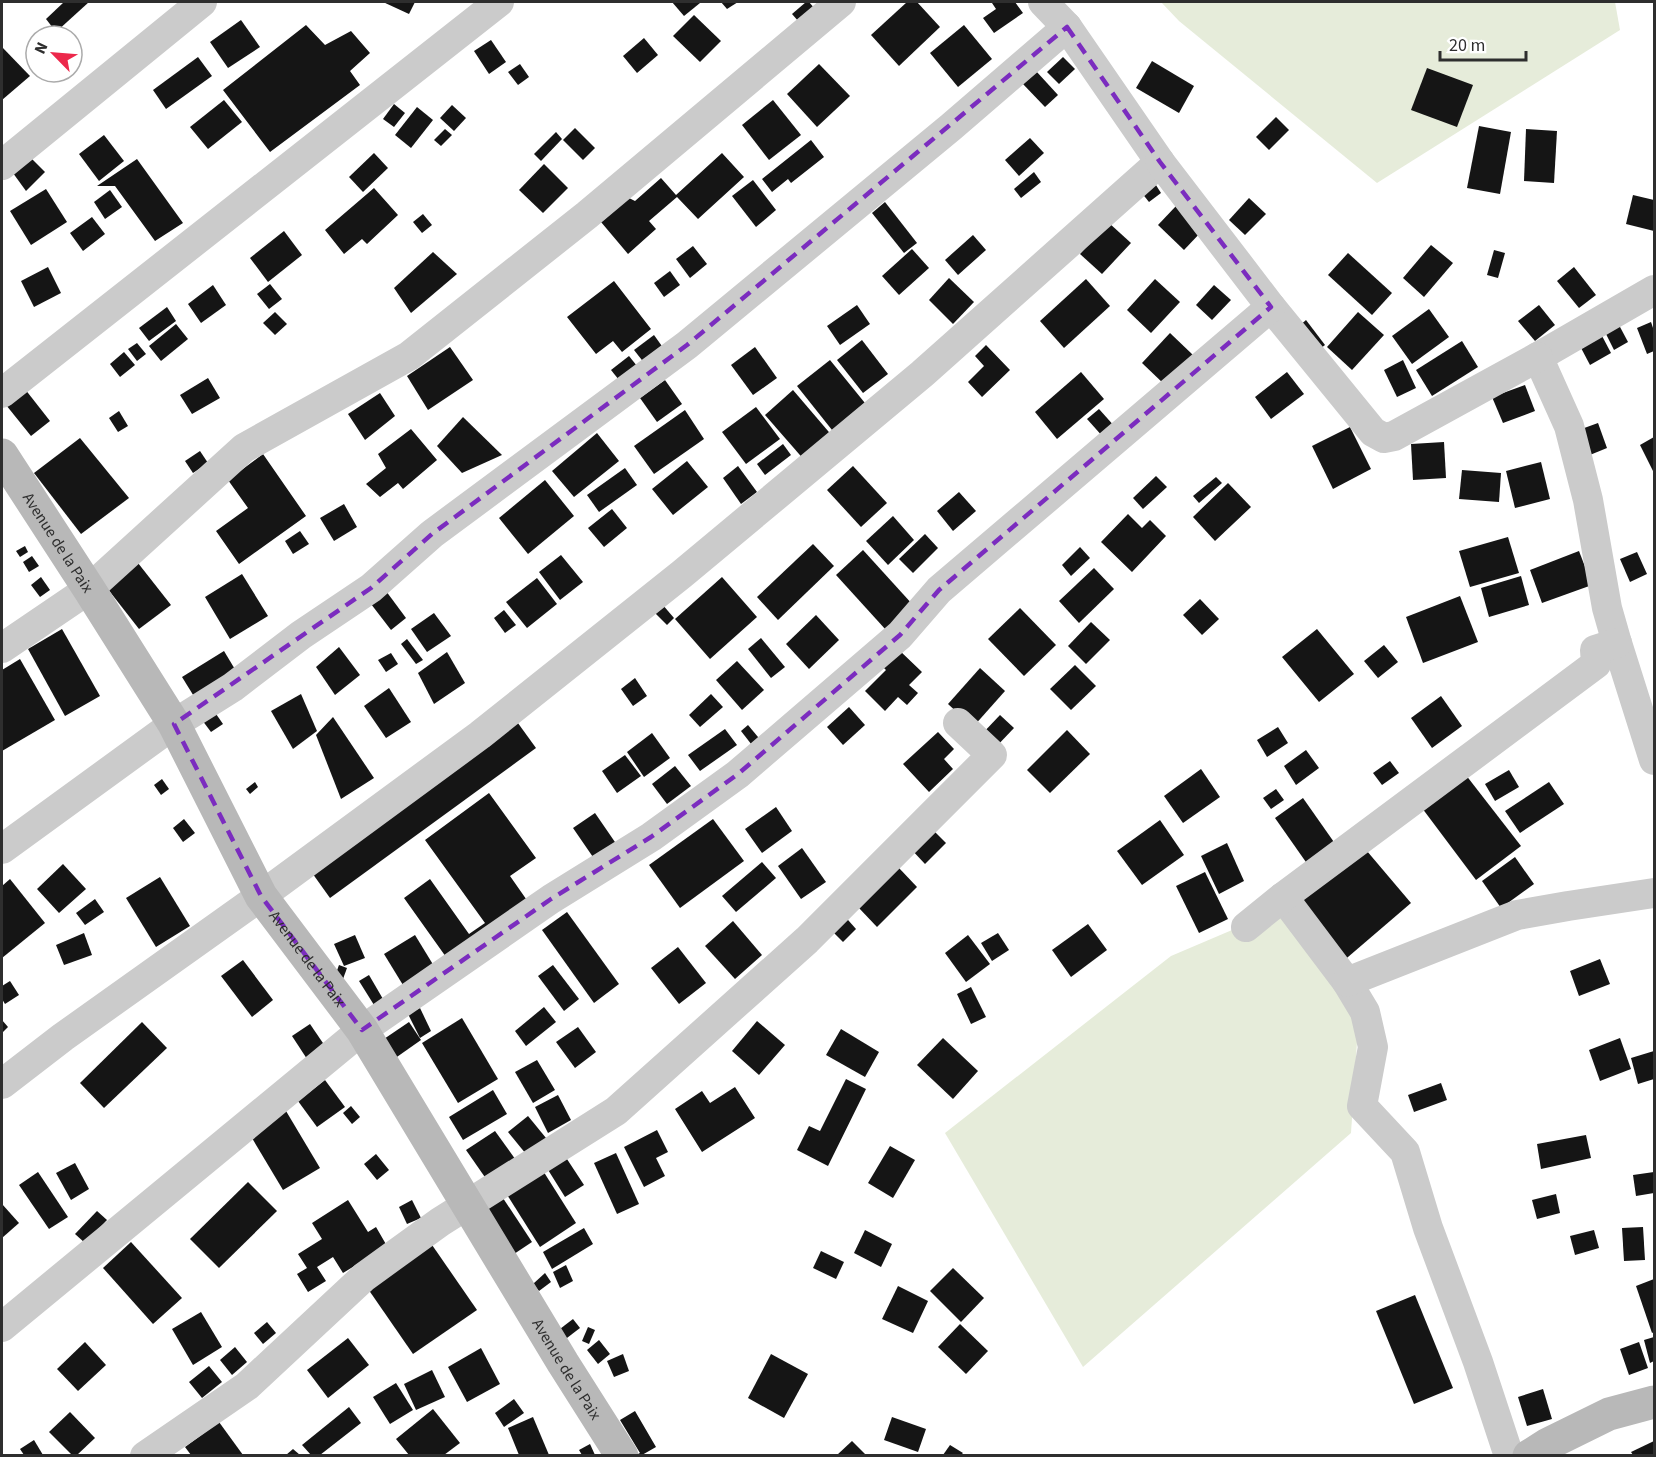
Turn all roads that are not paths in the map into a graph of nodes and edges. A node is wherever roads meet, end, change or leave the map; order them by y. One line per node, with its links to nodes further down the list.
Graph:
1 (202, 2): 7 (street)
2 (499, 2): 11 (street)
3 (841, 2): 13 (street)
4 (1043, 2): 5 (street)
5 (1067, 27): 6 (street); 17 (street)
6 (1160, 162): 9 (street); 21 (street)
7 (2, 165)
8 (1654, 290): 10 (street)
9 (1271, 307): 10 (street); 25 (street)
10 (1538, 357): 14 (street)
11 (2, 393)
12 (2, 455): 13 (street, Avenue de la Paix)
13 (89, 589): 15 (street); 17 (street, Avenue de la Paix)
14 (1617, 643): 18 (street); 22 (street)
15 (2, 648)
16 (958, 723): 27 (street)
17 (174, 724): 19 (street); 21 (street, Avenue de la Paix)
18 (1654, 760)
19 (2, 849)
20 (1654, 893): 24 (street)
21 (261, 896): 25 (street, Avenue de la Paix); 26 (street)
22 (1283, 897): 23 (street); 24 (street)
23 (1246, 927)
24 (1347, 982): 32 (street)
25 (362, 1030): 27 (street, Avenue de la Paix); 28 (street)
26 (2, 1084)
27 (467, 1205): 30 (street); 31 (street, Avenue de la Paix)
28 (2, 1328)
29 (1654, 1402): 33 (street)
30 (145, 1455)
31 (622, 1455)
32 (1509, 1455)
33 (1529, 1455)

